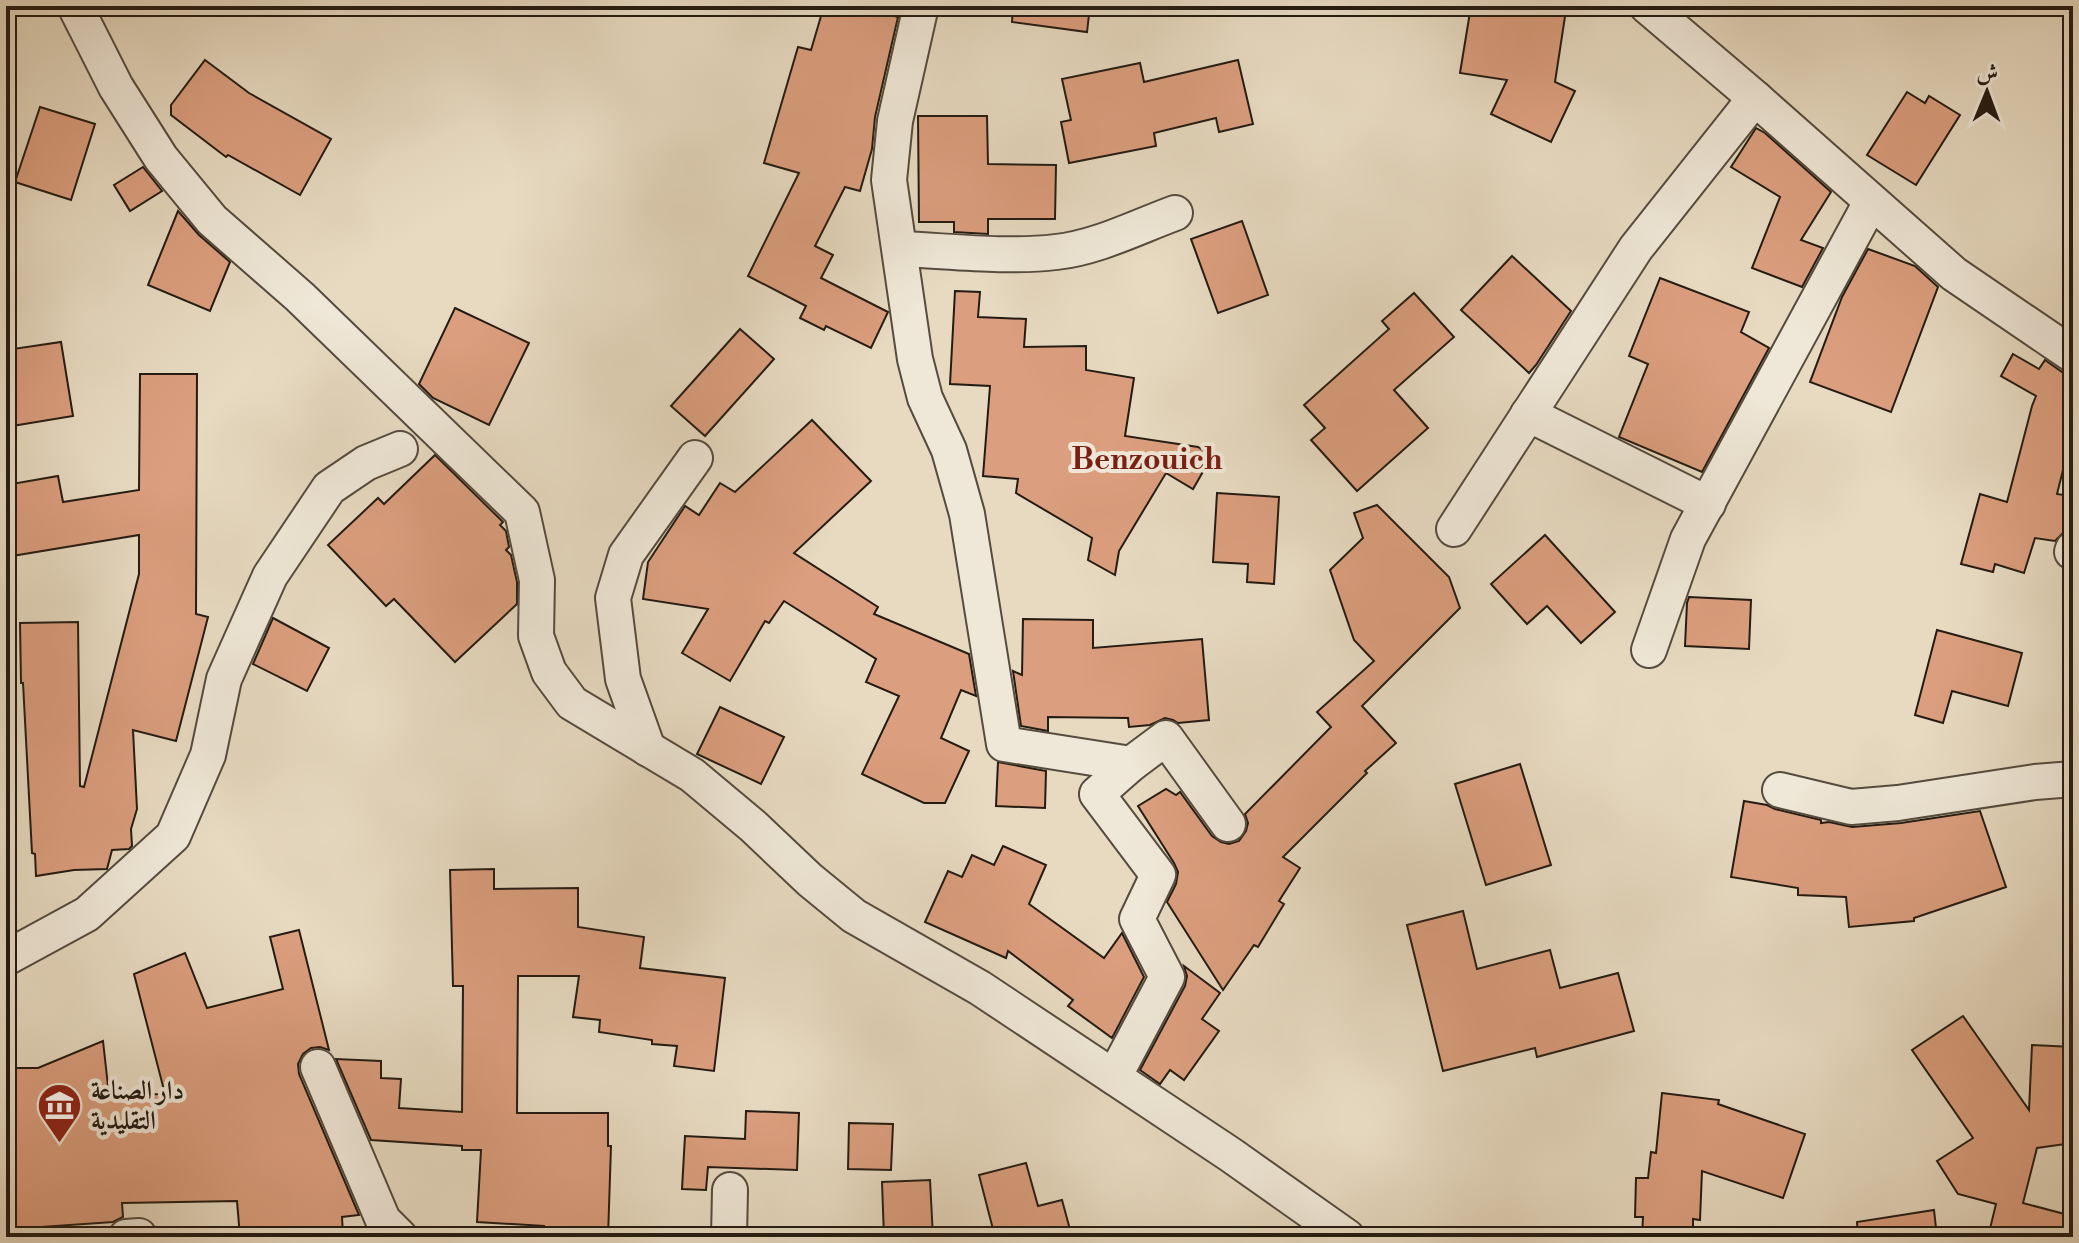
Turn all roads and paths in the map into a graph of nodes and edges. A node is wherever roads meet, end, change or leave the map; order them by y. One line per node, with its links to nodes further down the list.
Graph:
1 (75, 6): 15 (street)
2 (921, 6): 7 (street)
3 (1647, 6): 4 (street)
4 (1755, 98): 5 (street); 9 (street)
5 (1871, 202): 8 (street); 12 (street)
6 (1175, 213): 7 (street)
7 (900, 249): 16 (street)
8 (2073, 355)
9 (1528, 414): 12 (street); 13 (street)
10 (400, 449): 20 (street)
11 (695, 458): 15 (street)
12 (1708, 504): 14 (street)
13 (1454, 529)
14 (1649, 650)
15 (648, 749): 22 (street)
16 (1131, 764): 19 (street); 22 (street)
17 (2073, 779): 18 (street)
18 (1780, 790)
19 (1228, 824)
20 (6, 958)
21 (318, 1067): 24 (street)
22 (1114, 1077): 26 (street)
23 (730, 1190): 25 (street)
24 (400, 1237)
25 (729, 1237)
26 (1347, 1237)

